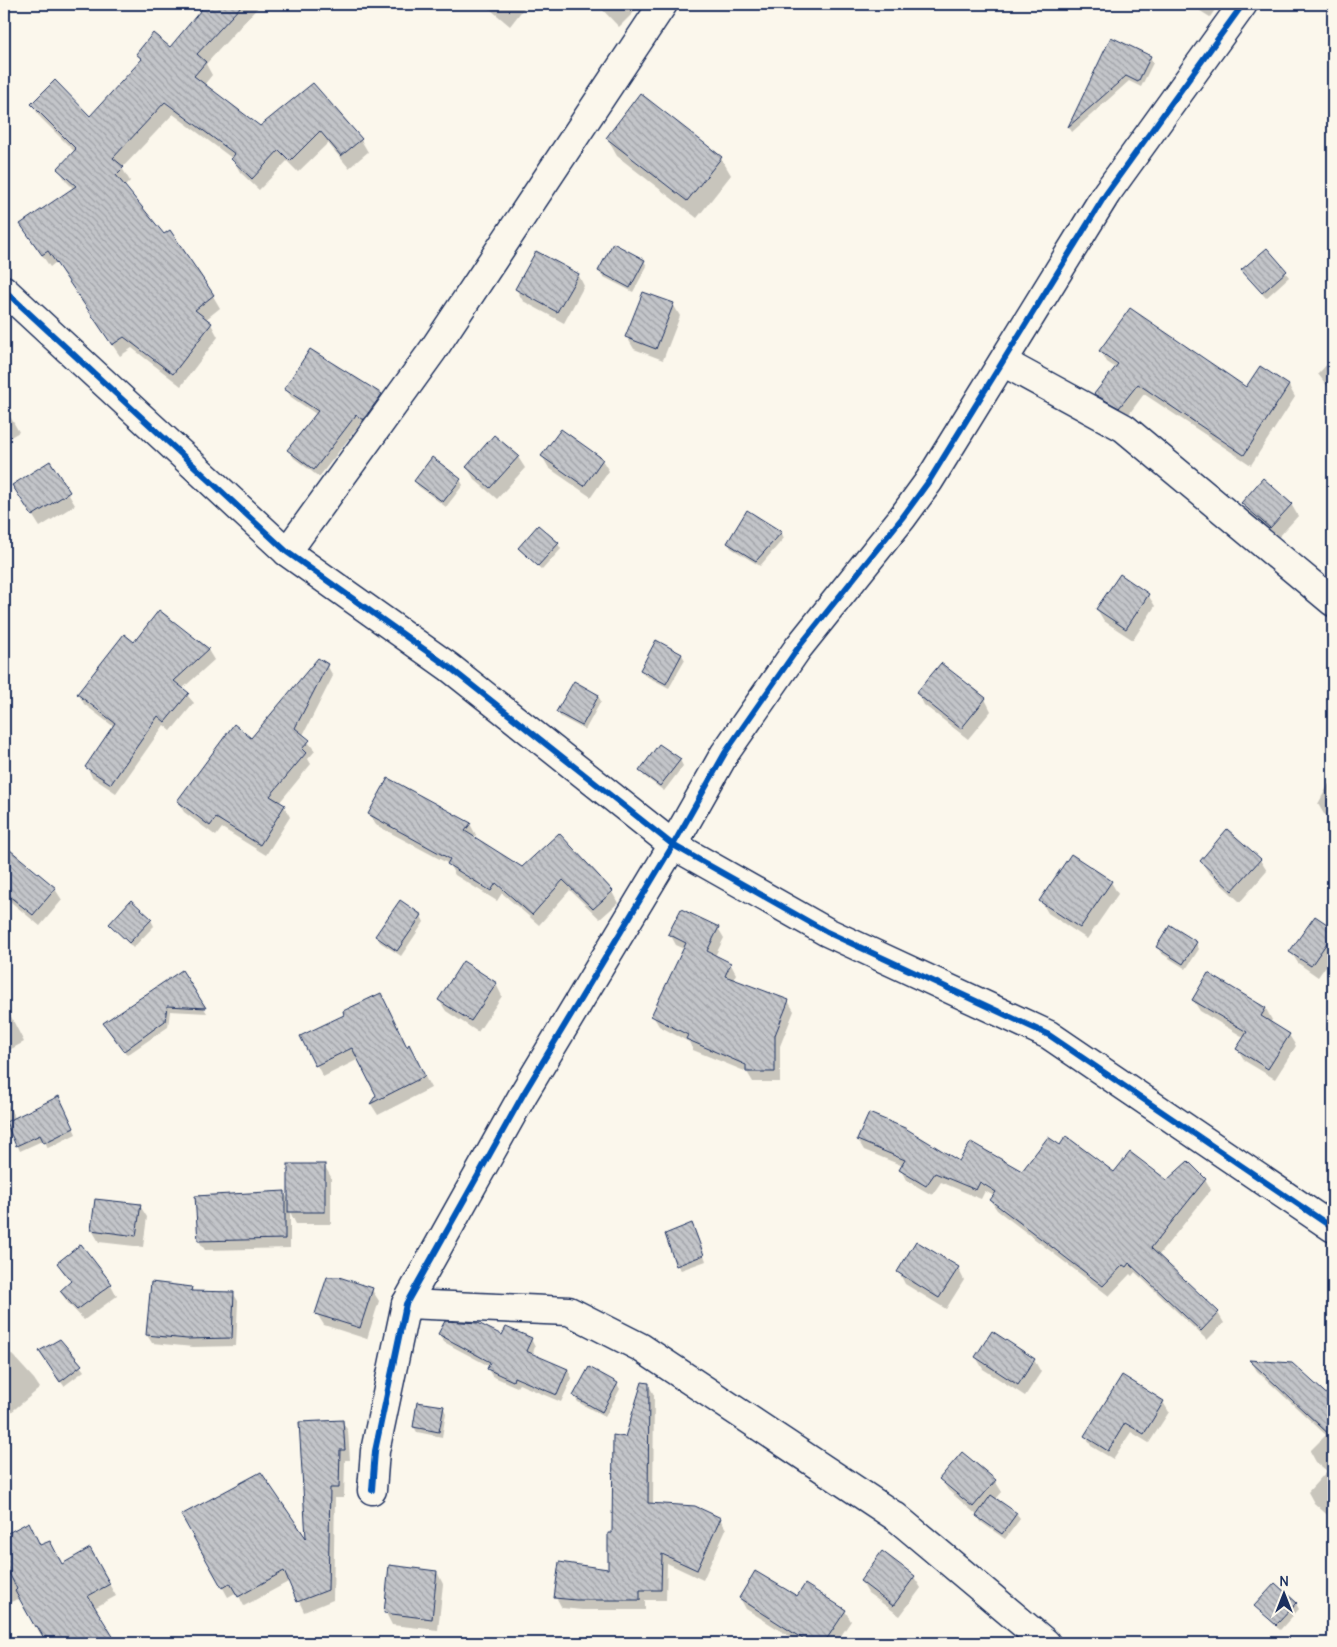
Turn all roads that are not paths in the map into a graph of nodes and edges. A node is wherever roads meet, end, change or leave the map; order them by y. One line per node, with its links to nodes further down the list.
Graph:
1 (663, 4): 5 (street)
2 (1243, 4): 4 (street)
3 (4, 290): 5 (street)
4 (1003, 362): 6 (street); 7 (street)
5 (287, 552): 7 (street)
6 (1333, 602)
7 (673, 845): 8 (street); 9 (street)
8 (1333, 1228)
9 (406, 1304): 10 (street); 11 (street)
10 (372, 1490)
11 (1046, 1643)

